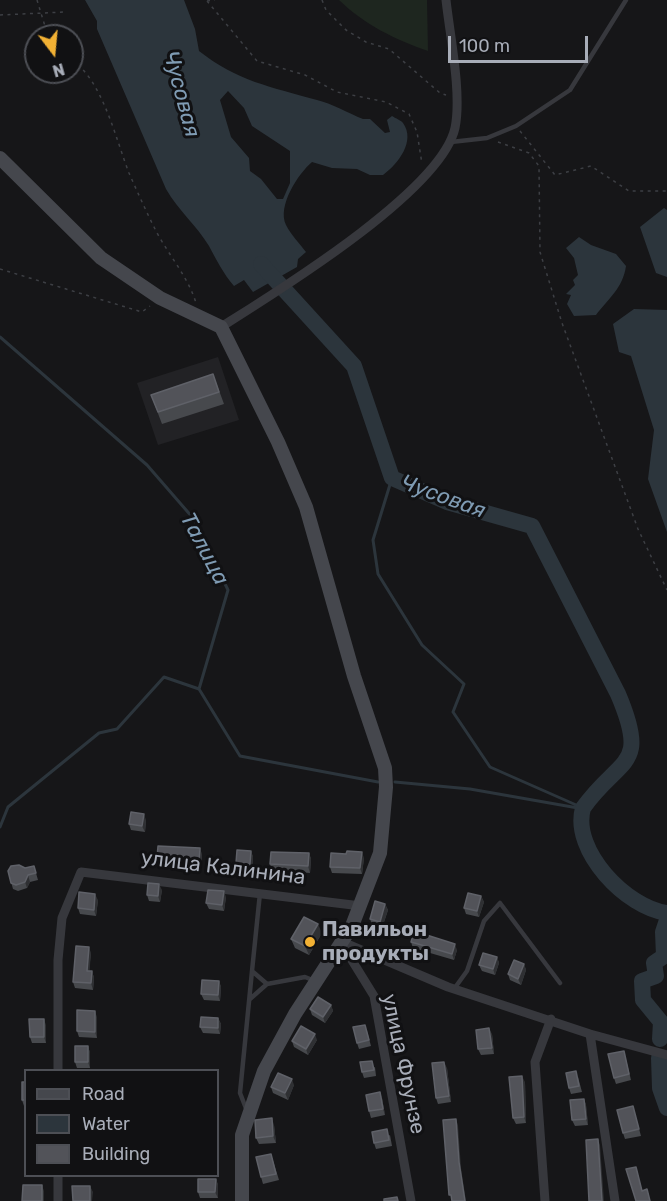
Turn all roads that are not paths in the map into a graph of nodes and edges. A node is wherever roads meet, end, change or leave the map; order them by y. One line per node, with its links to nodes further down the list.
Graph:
1 (446, 0): 3 (street)
2 (626, 0): 3 (lane)
3 (451, 142): 5 (street)
4 (0, 158): 5 (street)
5 (221, 327): 7 (street)
6 (260, 894): 7 (street, улица Калинина); 9 (lane); 18 (street, улица Калинина)
7 (361, 906): 8 (street)
8 (340, 941): 10 (street); 13 (street); 23 (street, улица Фрунзе)
9 (252, 971): 12 (lane); 14 (lane)
10 (315, 981): 12 (lane); 19 (street)
11 (560, 983): 13 (lane)
12 (267, 984): 14 (lane)
13 (454, 989): 15 (street)
14 (250, 999): 19 (lane)
15 (550, 1019): 16 (street); 24 (street)
16 (590, 1034): 17 (street); 25 (street)
17 (667, 1055)
18 (58, 1069)
19 (249, 1116): 22 (street)
20 (58, 1177): 21 (street)
21 (58, 1201)
22 (242, 1201)
23 (411, 1201)
24 (545, 1201)
25 (615, 1201)

